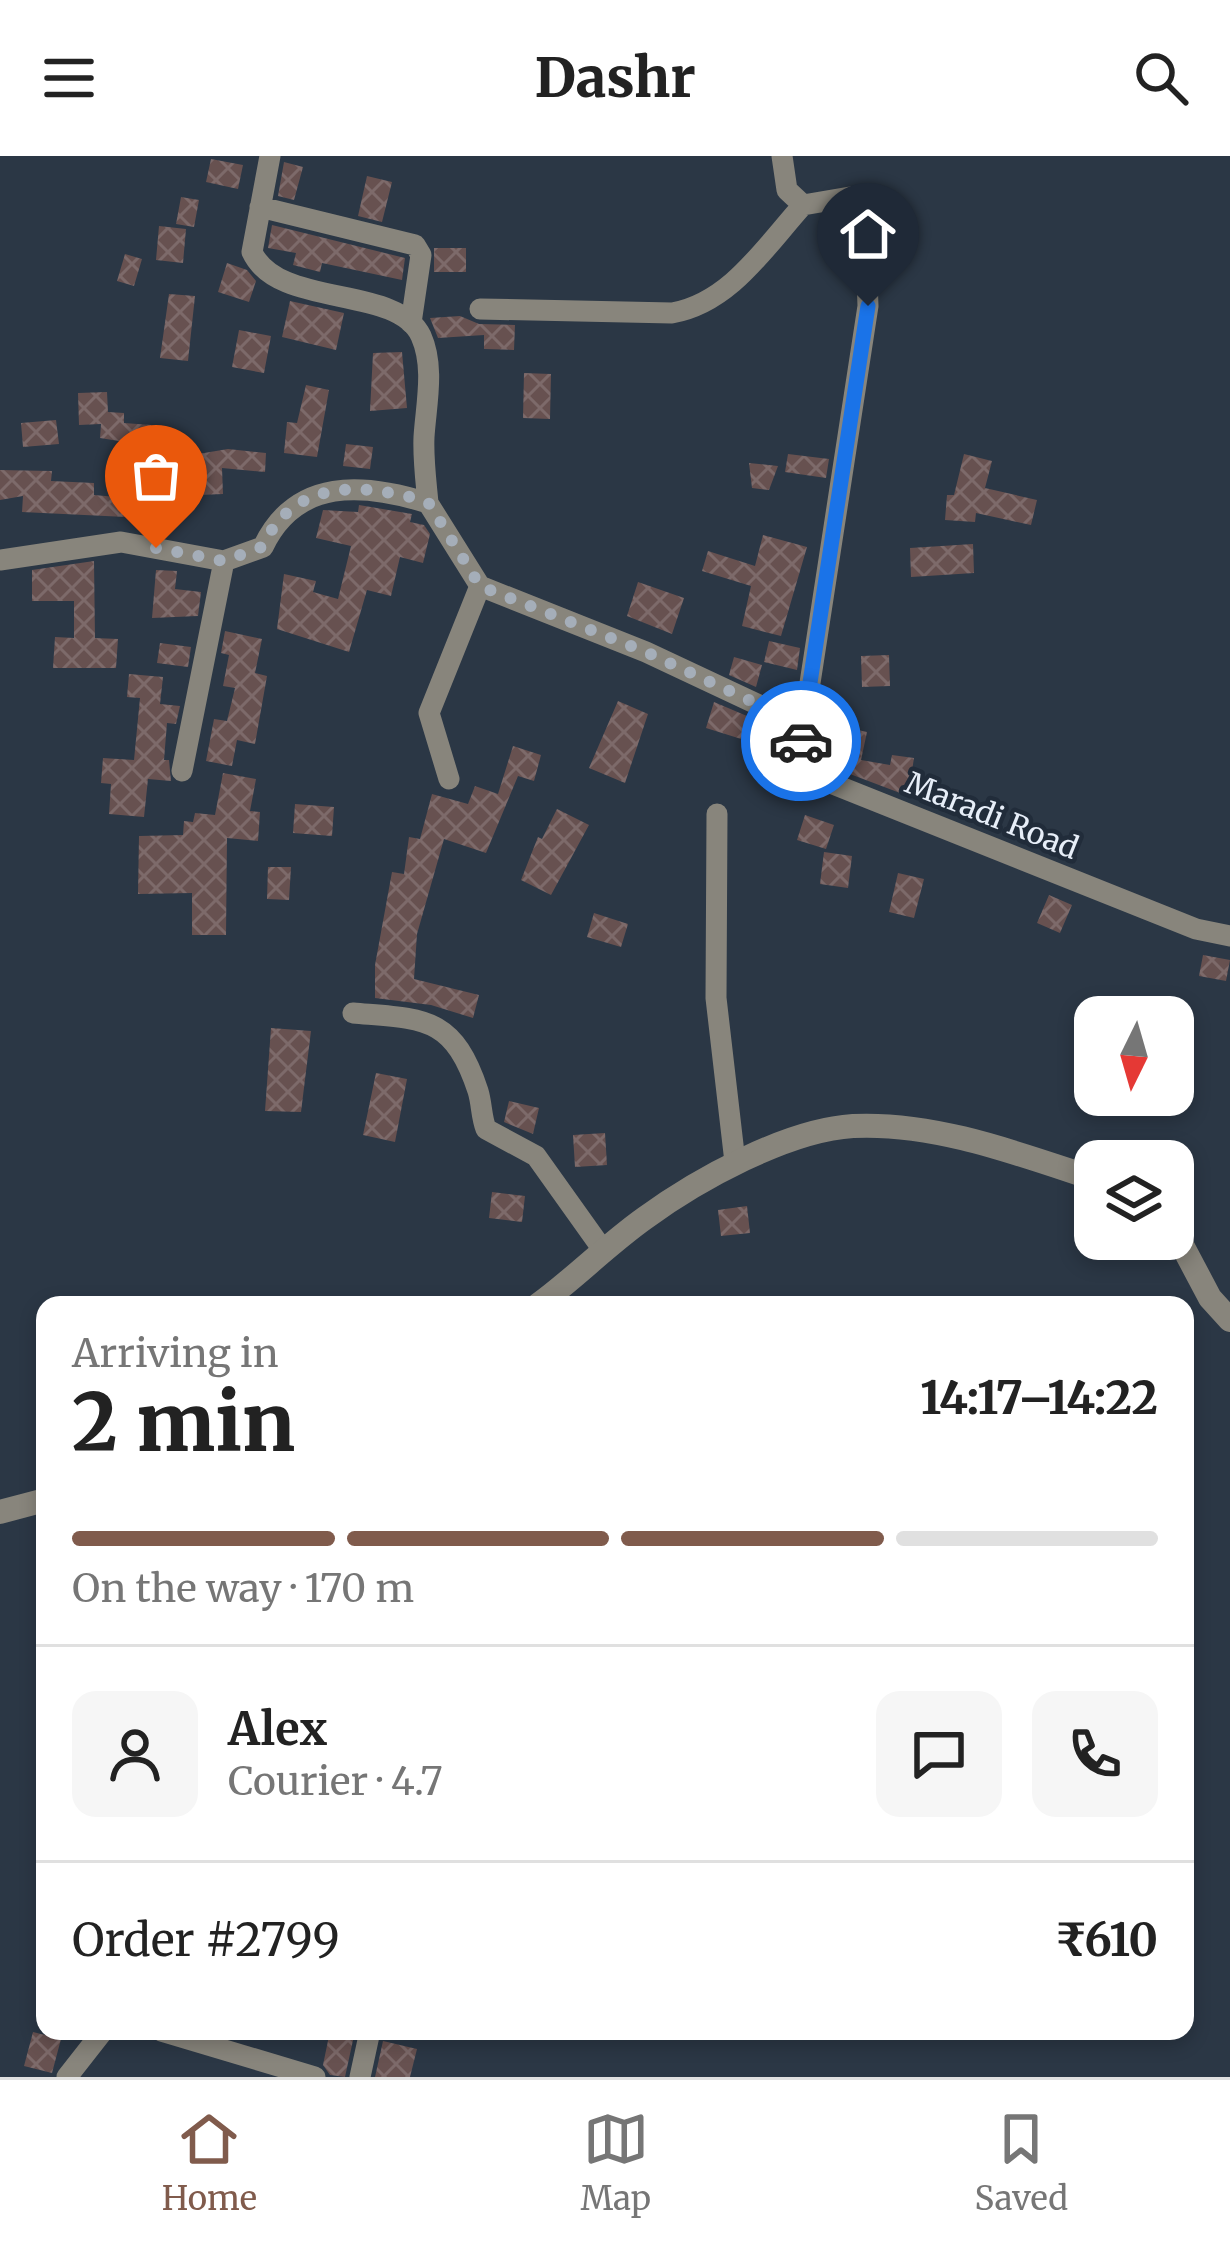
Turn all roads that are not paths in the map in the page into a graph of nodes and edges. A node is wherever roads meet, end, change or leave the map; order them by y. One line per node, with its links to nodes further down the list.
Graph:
1 (270, 156): 4 (street)
2 (782, 156): 3 (street)
3 (803, 205): 5 (street); 11 (street)
4 (260, 207): 6 (street); 6 (street)
5 (480, 309)
6 (411, 322): 7 (street)
7 (428, 502): 9 (street); 10 (street)
8 (0, 560): 9 (street)
9 (224, 561): 12 (street)
10 (480, 586): 11 (street, Maradi Road); 13 (street)
11 (800, 748): 15 (street, Maradi Road)
12 (182, 771)
13 (449, 779)
14 (717, 814): 17 (street)
15 (1230, 936)
16 (352, 1013): 19 (street)
17 (735, 1162): 18 (street); 19 (street)
18 (1074, 1172)
19 (603, 1250): 21 (street)
20 (1190, 1260): 22 (street)
21 (549, 1296)
22 (1230, 1320)
23 (36, 1502): 24 (street)
24 (0, 1512)
25 (96, 2040): 28 (street)
26 (191, 2040): 29 (street)
27 (368, 2040): 30 (street)
28 (67, 2077)
29 (315, 2077)
30 (360, 2077)

